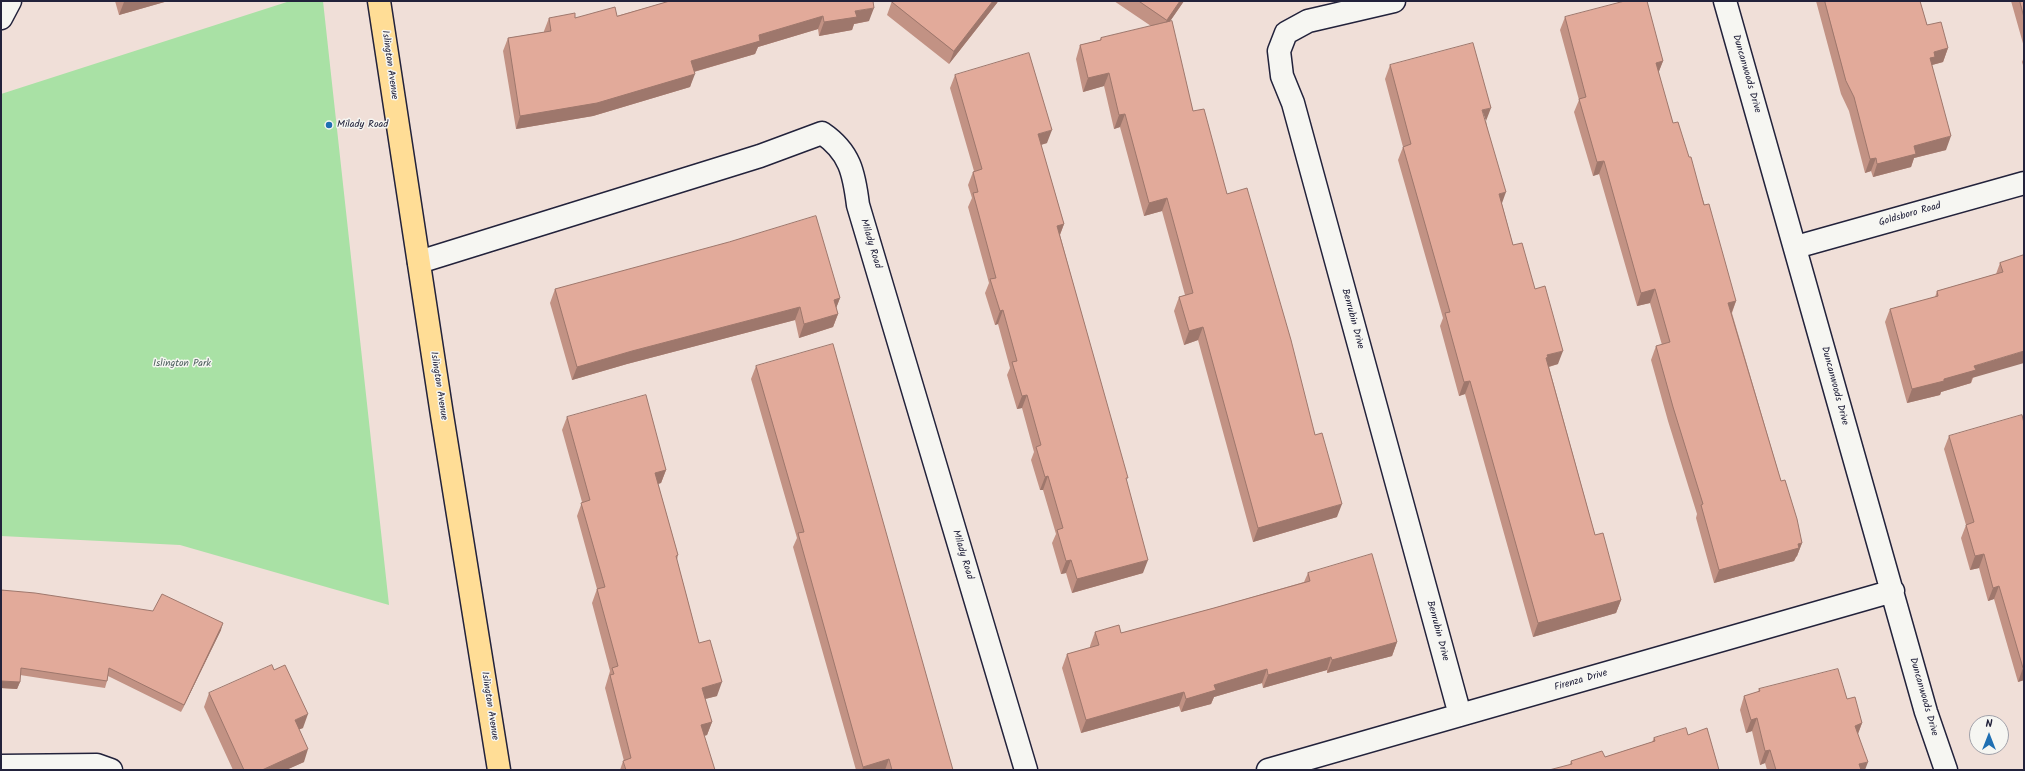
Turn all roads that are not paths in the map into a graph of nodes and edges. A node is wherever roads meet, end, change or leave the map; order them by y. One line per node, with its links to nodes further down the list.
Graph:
1 (10, 1): 5 (street)
2 (380, 1): 8 (main road, Islington Avenue)
3 (1394, 1): 10 (street, Benrubin Drive)
4 (1725, 1): 7 (street, Duncanwoods Drive)
5 (1, 18)
6 (2024, 183): 7 (street, Goldsboro Road)
7 (1796, 247): 9 (street, Duncanwoods Drive)
8 (419, 262): 13 (main road, Islington Avenue); 14 (street, Milady Road)
9 (1893, 591): 10 (street, Firenza Drive); 16 (street, Duncanwoods Drive)
10 (1460, 715): 15 (street, Firenza Drive)
11 (1, 766): 12 (street)
12 (111, 770)
13 (499, 770)
14 (1026, 770)
15 (1268, 770)
16 (1946, 770)

